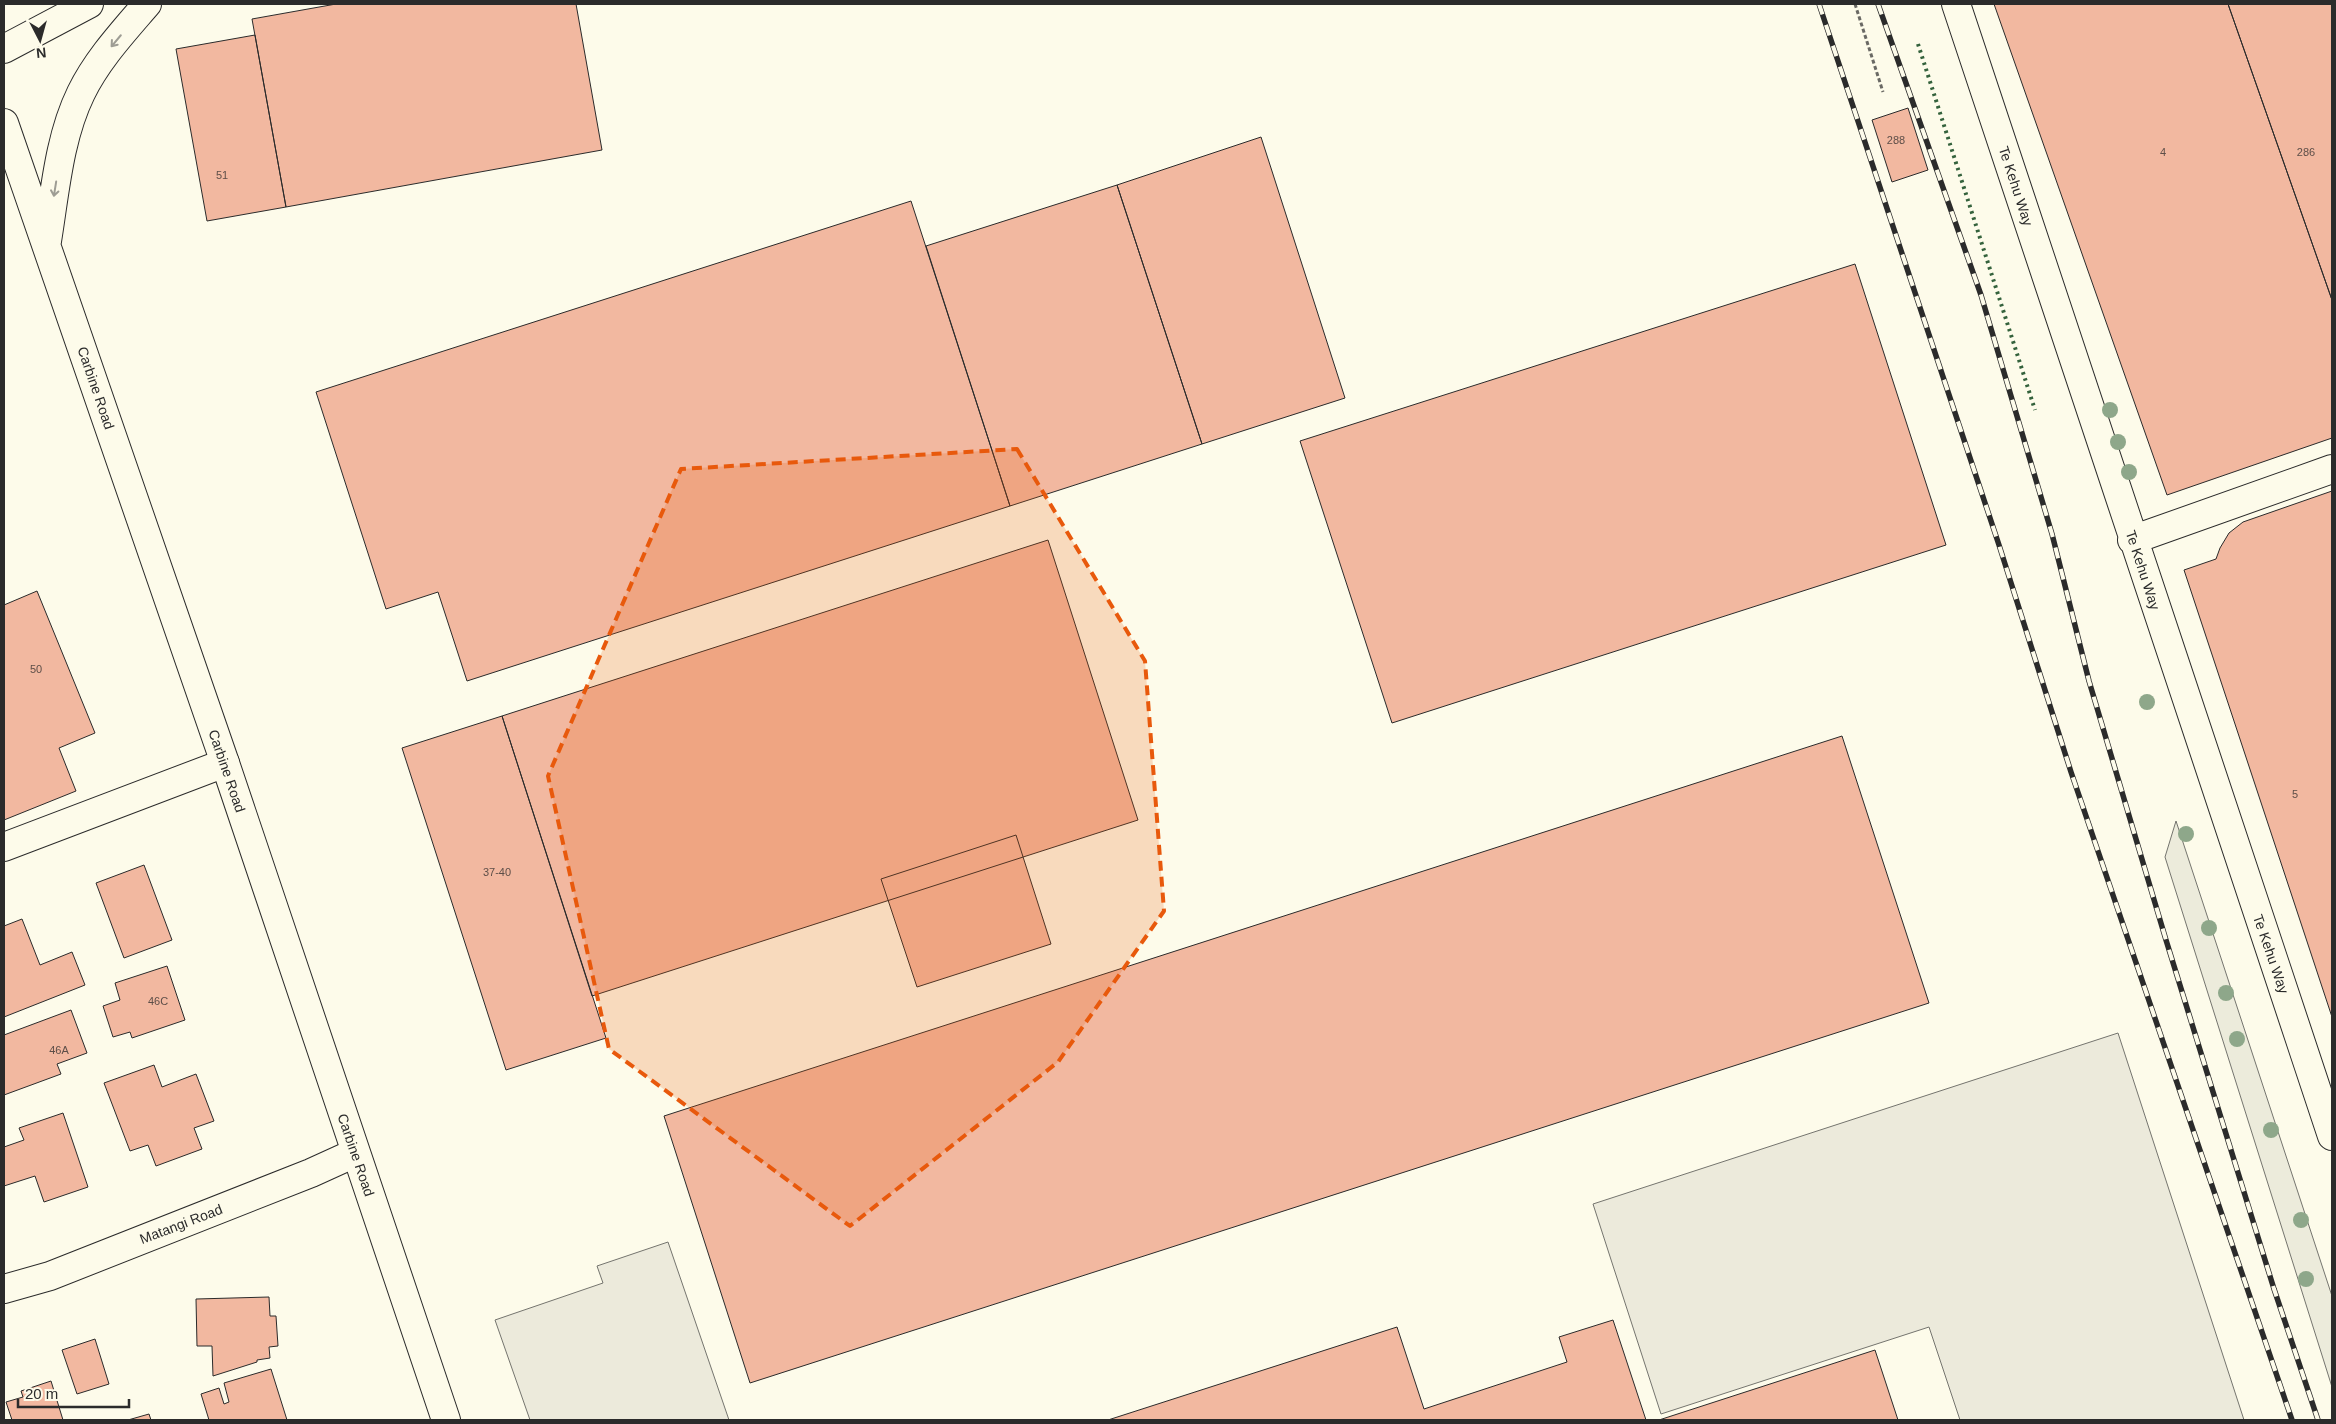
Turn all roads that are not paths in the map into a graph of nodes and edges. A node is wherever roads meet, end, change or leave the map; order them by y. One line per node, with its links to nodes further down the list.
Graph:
1 (89, 4): 4 (main road)
2 (147, 4): 6 (main road, one-way to 6)
3 (1956, 4): 8 (main road, Te Kehu Way)
4 (4, 48)
5 (4, 123): 6 (main road, Carbine Road)
6 (46, 244): 9 (main road, Carbine Road)
7 (2332, 469): 8 (main road)
8 (2132, 540): 11 (main road, Te Kehu Way)
9 (225, 763): 10 (main road); 12 (main road, Carbine Road)
10 (4, 847)
11 (2332, 1136)
12 (355, 1152): 13 (main road, Matangi Road); 14 (main road, Carbine Road)
13 (4, 1289)
14 (446, 1420)

